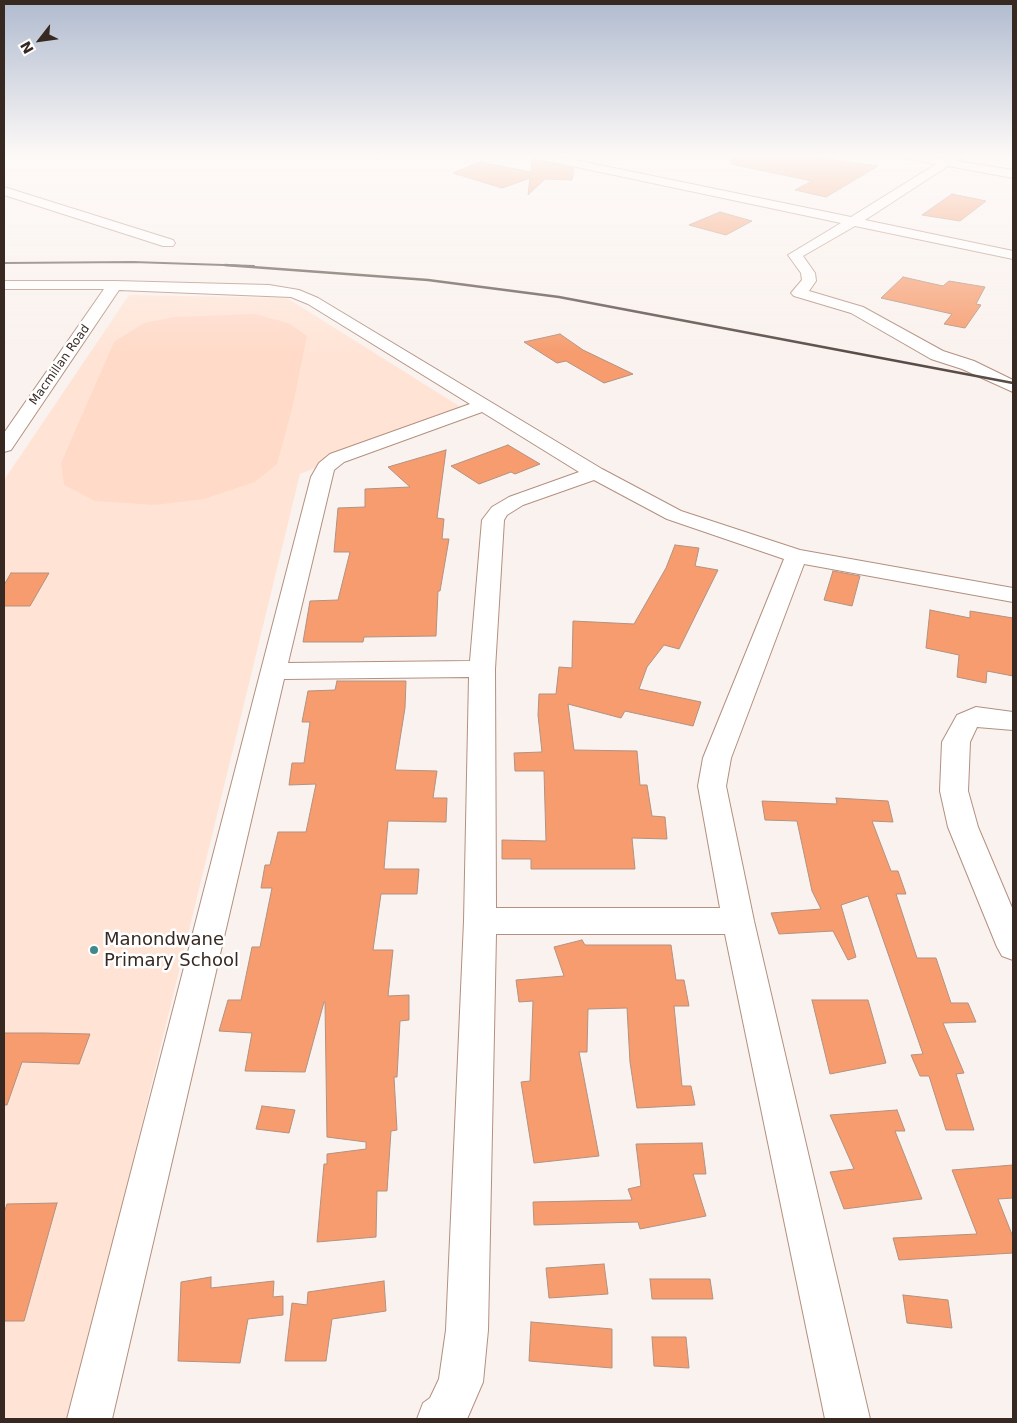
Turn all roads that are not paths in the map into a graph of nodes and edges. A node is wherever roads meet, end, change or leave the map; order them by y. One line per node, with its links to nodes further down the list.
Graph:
1 (100, 221): 3 (street)
2 (853, 222): 4 (street); 7 (street)
3 (168, 243)
4 (1013, 255)
5 (4, 285): 6 (street)
6 (115, 285): 8 (street); 9 (street, Macmillan Road)
7 (1013, 387)
8 (485, 405): 10 (street); 14 (street)
9 (4, 446)
10 (595, 473): 11 (street); 13 (street)
11 (796, 556): 12 (street); 17 (street)
12 (1013, 594)
13 (482, 669): 14 (street); 16 (street)
14 (274, 671): 19 (street)
15 (1013, 721): 18 (street)
16 (480, 921): 17 (street); 20 (street)
17 (738, 921): 21 (street)
18 (1013, 948)
19 (89, 1419)
20 (439, 1419)
21 (848, 1419)

